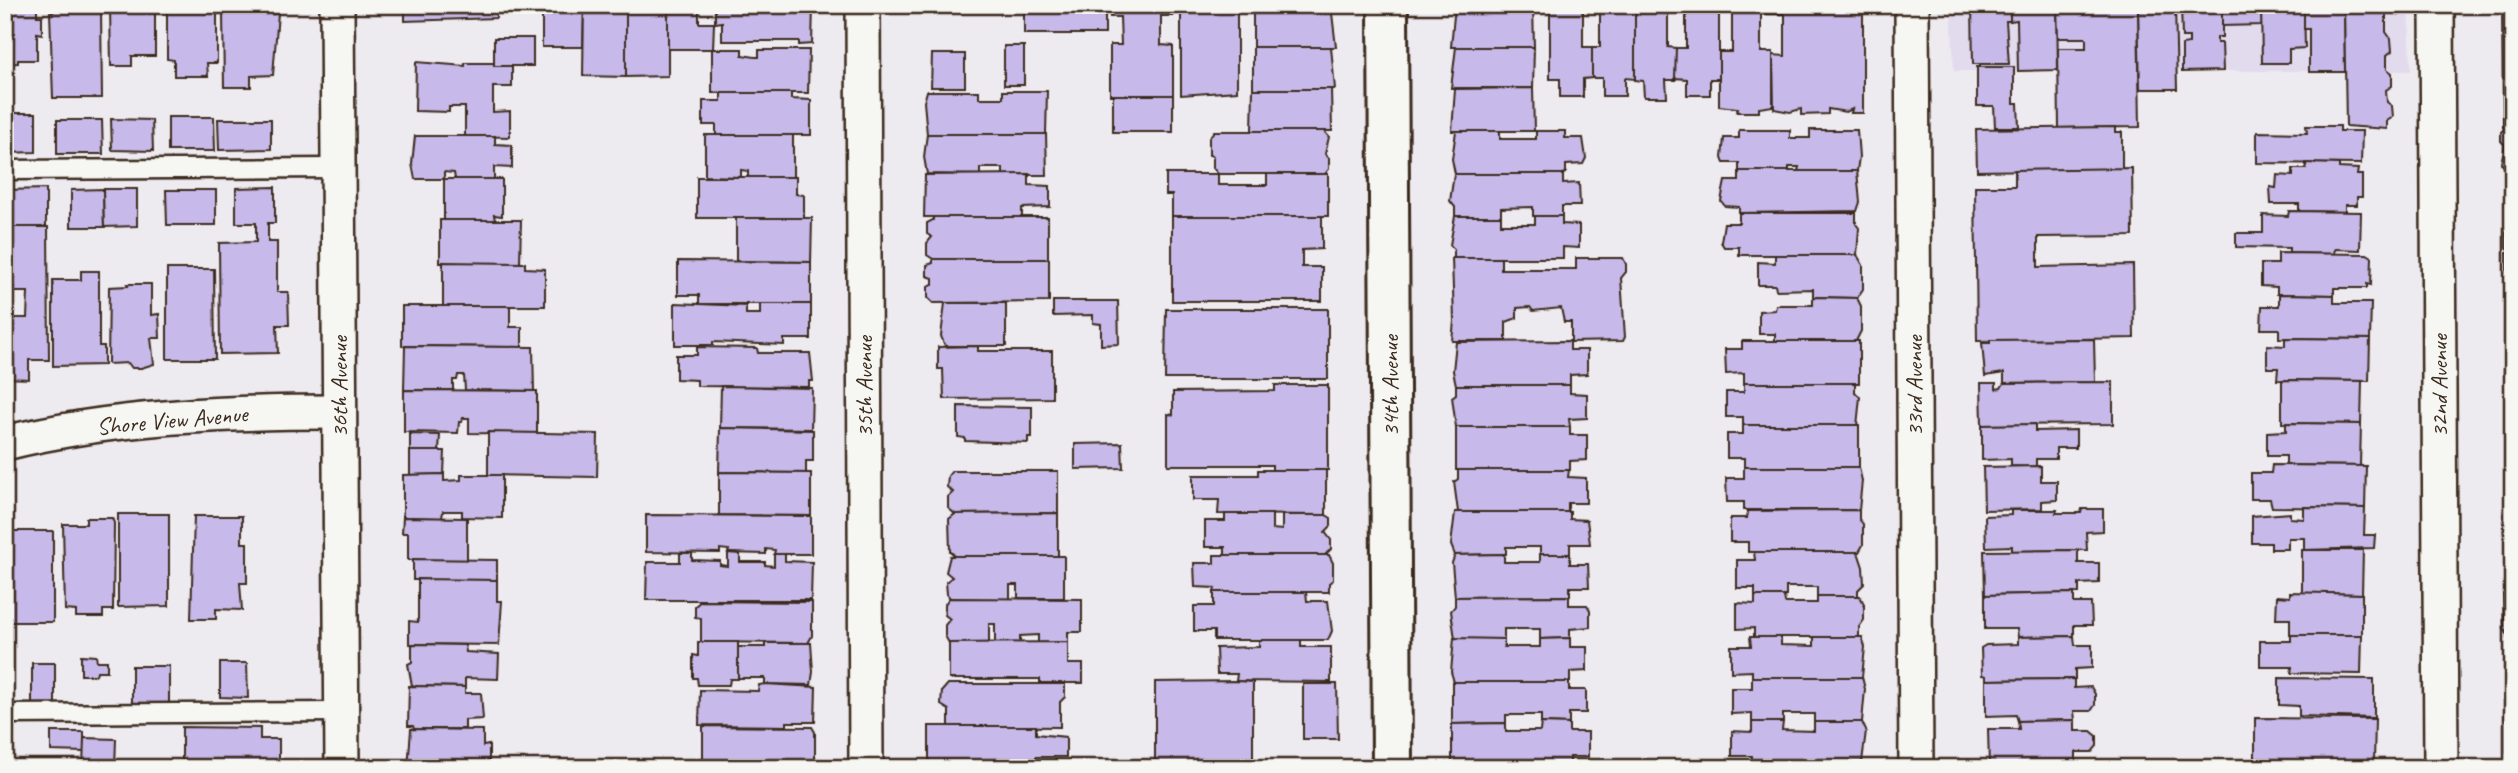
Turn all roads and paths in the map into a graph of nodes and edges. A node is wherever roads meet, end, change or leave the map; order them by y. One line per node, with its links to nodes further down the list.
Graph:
1 (337, 5): 6 (street, 36th Avenue)
2 (863, 5): 13 (street, 35th Avenue)
3 (1388, 5): 14 (street, 34th Avenue)
4 (1912, 5): 15 (street, 33rd Avenue)
5 (2437, 5): 16 (street, 32nd Avenue)
6 (338, 168): 7 (lane); 8 (street, 36th Avenue)
7 (5, 170)
8 (340, 412): 9 (street, Shore View Avenue); 10 (street, 36th Avenue)
9 (5, 443)
10 (341, 712): 11 (lane); 12 (street, 36th Avenue)
11 (5, 714)
12 (342, 768)
13 (866, 768)
14 (1392, 768)
15 (1916, 768)
16 (2441, 768)

